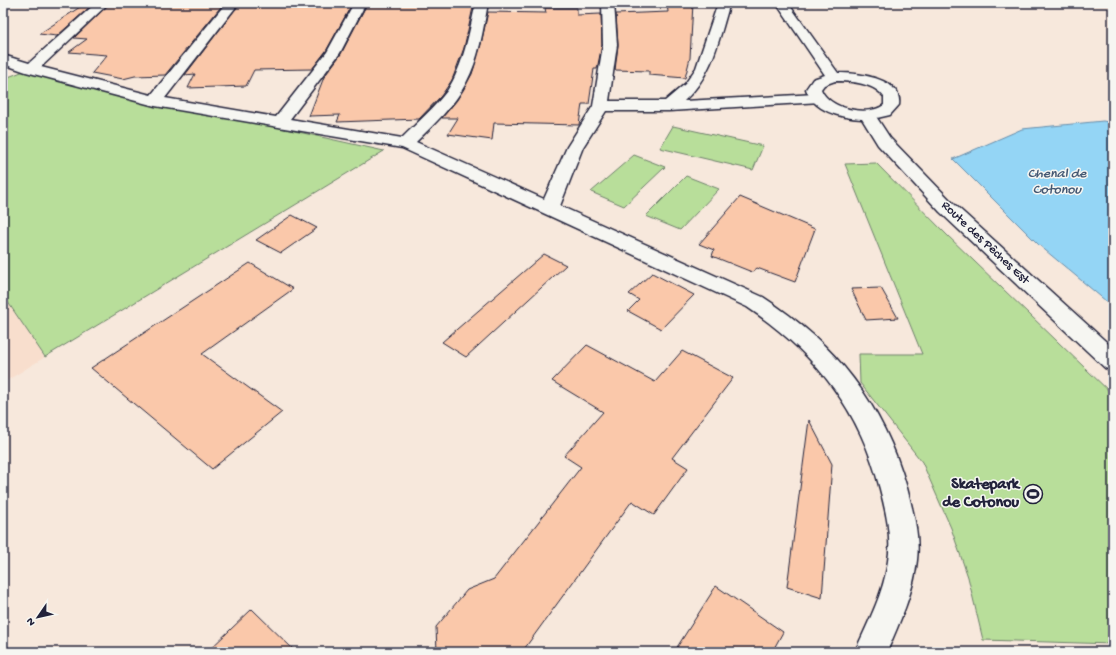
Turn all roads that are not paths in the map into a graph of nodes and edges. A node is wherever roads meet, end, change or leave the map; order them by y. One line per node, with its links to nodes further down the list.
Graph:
1 (103, 3): 9 (street)
2 (233, 3): 12 (street)
3 (360, 3): 16 (street)
4 (482, 3): 17 (street)
5 (608, 3): 13 (street)
6 (724, 3): 14 (street)
7 (782, 3): 10 (street)
8 (3, 59): 9 (street)
9 (31, 70): 12 (street)
10 (834, 77): 11 (street); 15 (street)
11 (816, 99): 14 (street); 15 (street)
12 (155, 101): 16 (street)
13 (601, 106): 14 (street); 18 (street)
14 (669, 106)
15 (867, 116): 19 (street, Route des Pêches Est)
16 (280, 122): 17 (street)
17 (406, 144): 18 (street)
18 (549, 210): 20 (street)
19 (1113, 362)
20 (871, 652)

